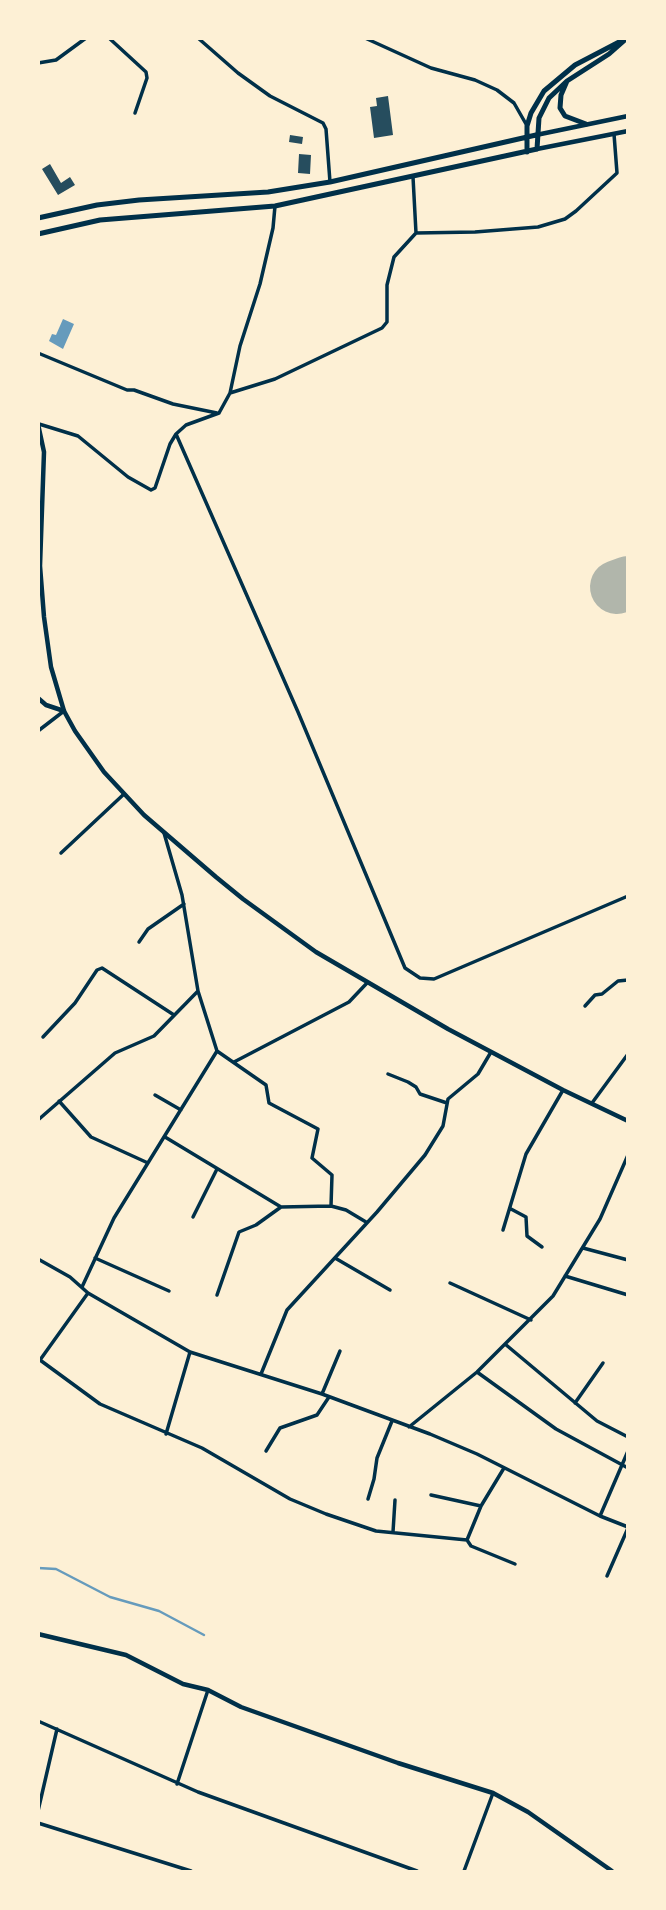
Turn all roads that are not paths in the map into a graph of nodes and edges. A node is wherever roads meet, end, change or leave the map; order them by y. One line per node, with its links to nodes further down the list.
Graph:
1 (86, 38): 6 (street)
2 (109, 38): 8 (street)
3 (198, 38): 19 (street)
4 (365, 38): 11 (street)
5 (627, 39): 7 (highway); 11 (highway)
6 (38, 63)
7 (567, 80): 10 (highway); 14 (highway)
8 (135, 113)
9 (628, 116): 10 (main road)
10 (586, 124): 14 (main road)
11 (527, 126): 15 (highway)
12 (628, 131): 13 (main road)
13 (614, 134): 16 (main road); 22 (street)
14 (536, 135): 15 (highway); 16 (highway)
15 (526, 137): 17 (highway); 19 (highway)
16 (537, 149): 17 (highway)
17 (527, 152): 18 (highway)
18 (413, 177): 20 (highway); 22 (street)
19 (330, 182): 21 (highway)
20 (275, 206): 23 (highway); 25 (street)
21 (38, 218)
22 (416, 233): 25 (street)
23 (38, 234)
24 (38, 353): 26 (street)
25 (230, 393): 26 (street)
26 (219, 413): 28 (street)
27 (39, 424): 28 (street); 30 (main road)
28 (176, 433): 35 (street)
29 (38, 698): 30 (main road)
30 (64, 712): 31 (street); 32 (main road)
31 (38, 731)
32 (124, 794): 33 (main road); 34 (street)
33 (163, 833): 36 (street); 39 (main road)
34 (61, 853)
35 (628, 896)
36 (184, 905): 37 (street); 40 (street)
37 (139, 942)
38 (628, 980): 41 (street)
39 (367, 983): 45 (main road); 47 (street)
40 (198, 991): 42 (street); 44 (street)
41 (585, 1006)
42 (174, 1015): 43 (street); 51 (street)
43 (43, 1037)
44 (217, 1051): 47 (street); 54 (street)
45 (491, 1052): 49 (main road); 52 (street)
46 (628, 1054): 53 (street)
47 (234, 1062): 61 (street)
48 (388, 1074): 52 (street)
49 (563, 1090): 53 (main road); 63 (street)
50 (156, 1095): 54 (street)
51 (59, 1101): 55 (street); 59 (street)
52 (447, 1104): 65 (street)
53 (591, 1104): 56 (main road)
54 (181, 1110): 57 (street)
55 (38, 1120)
56 (628, 1121)
57 (164, 1137): 59 (street); 60 (street)
58 (627, 1156): 68 (street)
59 (148, 1163): 69 (street)
60 (217, 1169): 62 (street); 64 (street)
61 (331, 1206): 62 (street); 65 (street)
62 (281, 1207): 80 (street)
63 (511, 1209): 66 (street); 67 (street)
64 (193, 1217)
65 (366, 1222): 70 (street)
66 (503, 1230)
67 (542, 1247)
68 (583, 1248): 72 (street); 73 (street)
69 (95, 1258): 75 (street); 76 (street)
70 (335, 1258): 77 (street); 88 (street)
71 (38, 1259): 75 (street)
72 (628, 1260)
73 (565, 1276): 79 (street); 81 (street)
74 (450, 1283): 81 (street)
75 (82, 1287): 78 (street)
76 (169, 1290)
77 (390, 1290)
78 (88, 1293): 83 (street); 85 (street)
79 (628, 1295)
80 (217, 1296)
81 (531, 1320): 82 (street)
82 (505, 1345): 87 (street); 91 (street)
83 (190, 1352): 88 (street); 94 (street)
84 (340, 1352): 89 (street)
85 (40, 1358): 94 (street)
86 (603, 1363): 91 (street)
87 (477, 1372): 93 (street); 98 (street)
88 (261, 1374): 89 (street)
89 (322, 1394): 90 (street)
90 (328, 1396): 92 (street); 96 (street)
91 (575, 1403): 95 (street)
92 (392, 1421): 93 (street); 102 (street)
93 (409, 1427): 99 (street)
94 (166, 1434): 107 (street)
95 (627, 1436)
96 (266, 1451)
97 (628, 1451): 98 (street)
98 (621, 1465): 100 (street); 105 (street)
99 (505, 1467): 104 (street); 105 (street)
100 (628, 1468)
101 (431, 1495): 104 (street)
102 (368, 1499)
103 (395, 1500): 107 (street)
104 (481, 1506): 108 (street)
105 (600, 1516): 106 (street)
106 (628, 1528): 110 (street)
107 (393, 1533): 108 (street)
108 (467, 1540): 109 (street)
109 (514, 1564)
110 (607, 1576)
111 (38, 1634): 112 (main road)
112 (208, 1690): 115 (street); 116 (main road)
113 (38, 1721): 114 (street)
114 (57, 1728): 115 (street); 117 (street)
115 (177, 1784): 119 (street)
116 (493, 1793): 122 (street); 123 (main road)
117 (38, 1811)
118 (38, 1823): 120 (street)
119 (406, 1869): 121 (street)
120 (191, 1871)
121 (417, 1871)
122 (464, 1871)
123 (612, 1871)

